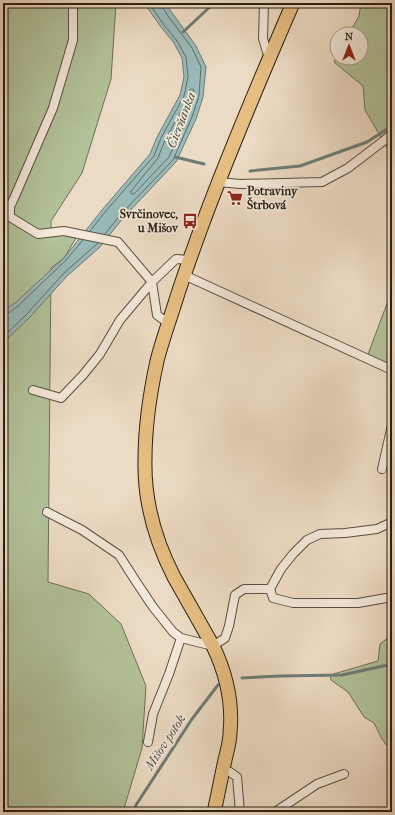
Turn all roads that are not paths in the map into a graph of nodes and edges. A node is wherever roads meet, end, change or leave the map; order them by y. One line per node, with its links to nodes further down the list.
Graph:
1 (73, 3): 9 (street)
2 (264, 3): 4 (street)
3 (293, 3): 4 (main road)
4 (269, 58): 6 (main road)
5 (392, 133): 6 (street)
6 (218, 182): 7 (main road)
7 (189, 260): 8 (main road); 9 (street)
8 (184, 275): 10 (main road); 11 (street)
9 (152, 282): 10 (street); 12 (street)
10 (168, 323): 20 (main road)
11 (392, 370)
12 (33, 390)
13 (392, 424): 14 (street)
14 (382, 469)
15 (47, 512): 19 (street)
16 (392, 522): 17 (street)
17 (270, 589): 18 (street); 20 (street)
18 (392, 597)
19 (182, 638): 20 (street); 21 (street)
20 (213, 646): 22 (main road)
21 (148, 742)
22 (223, 771): 24 (main road); 25 (street)
23 (344, 774): 26 (street)
24 (214, 812)
25 (240, 812)
26 (275, 812)

